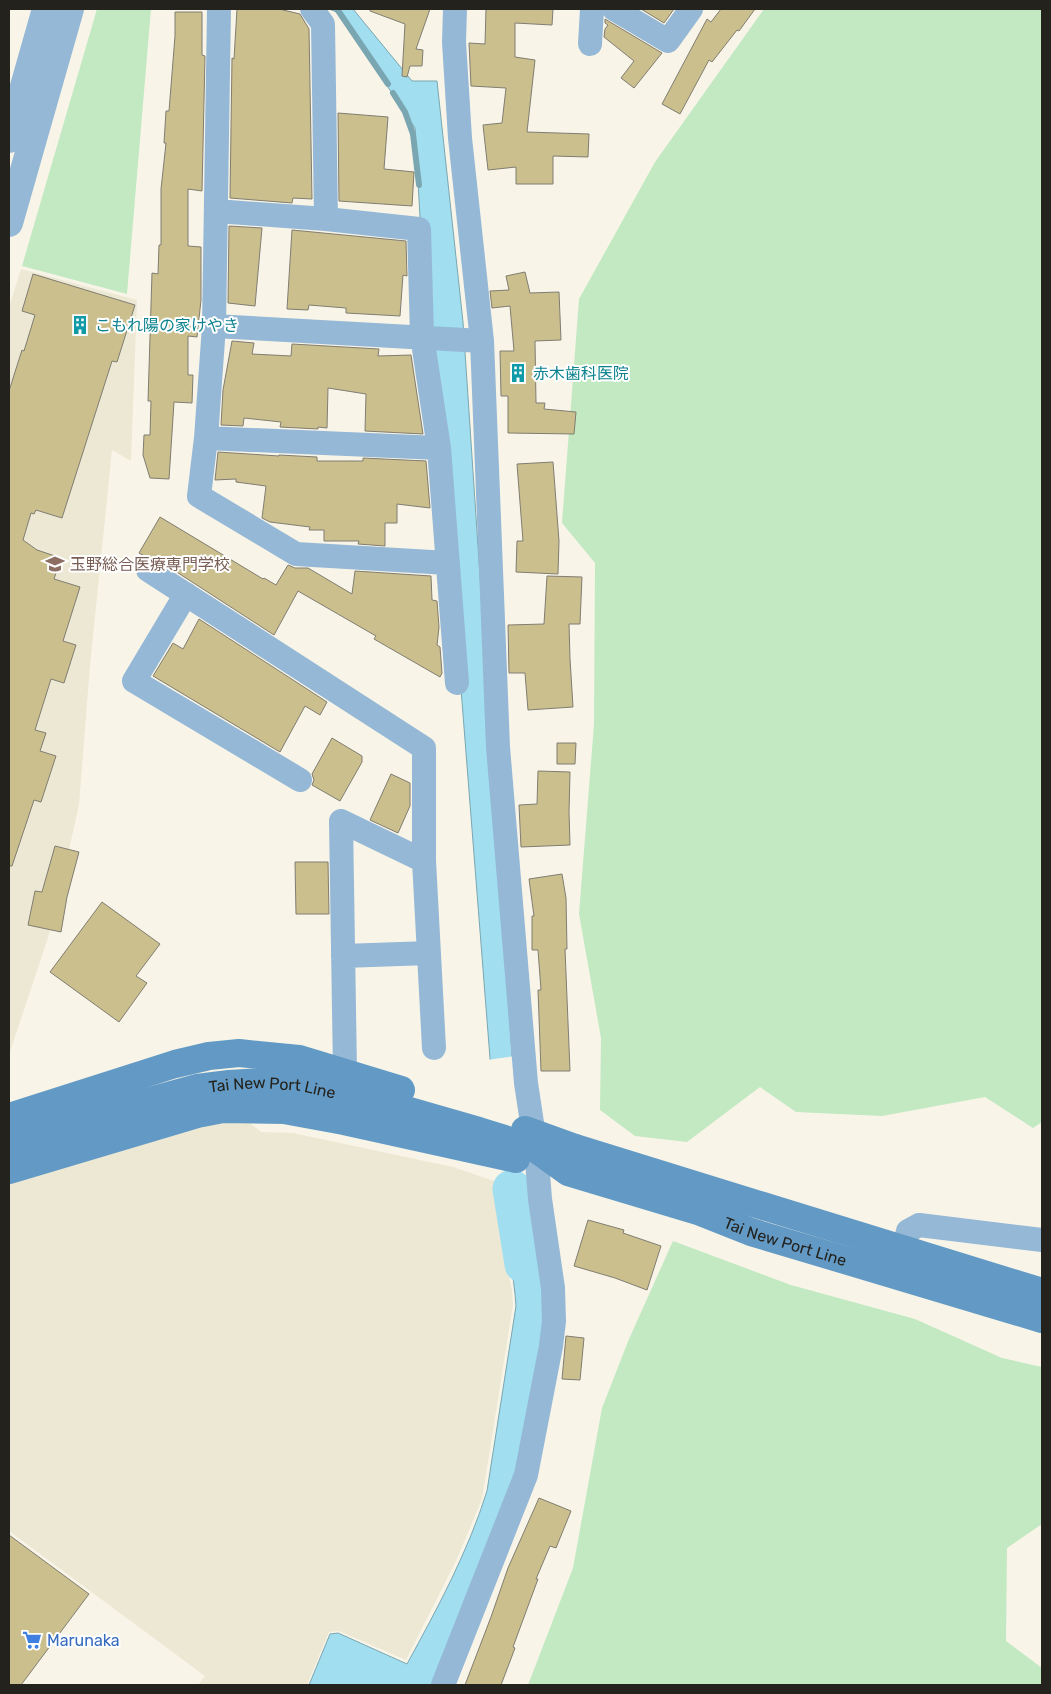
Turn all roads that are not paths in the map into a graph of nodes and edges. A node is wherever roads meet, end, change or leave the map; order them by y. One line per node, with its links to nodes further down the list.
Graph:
1 (46, 9): 10 (street)
2 (70, 9): 13 (street)
3 (219, 9): 11 (street)
4 (312, 9): 12 (street)
5 (455, 9): 16 (street)
6 (592, 9): 9 (street)
7 (614, 9): 8 (street)
8 (691, 9)
9 (590, 44)
10 (9, 139)
11 (216, 211): 12 (street); 14 (street)
12 (326, 219): 15 (street)
13 (9, 222)
14 (214, 326): 15 (street); 17 (street)
15 (422, 336): 16 (street); 18 (street)
16 (482, 341): 32 (street)
17 (206, 438): 18 (street); 19 (street)
18 (439, 448): 19 (street)
19 (448, 563): 22 (street)
20 (148, 570): 21 (street)
21 (186, 594): 23 (street); 24 (street)
22 (457, 683)
23 (300, 780)
24 (424, 862): 25 (street); 26 (street)
25 (429, 953): 26 (street); 27 (street)
26 (343, 956): 28 (street)
27 (434, 1048)
28 (345, 1072): 29 (main road); 30 (main road)
29 (9, 1116)
30 (494, 1136): 31 (main road, Tai New Port Line); 32 (main road, Tai New Port Line); 34 (main road)
31 (10, 1144)
32 (531, 1148): 33 (main road, Tai New Port Line); 40 (street)
33 (572, 1160): 36 (main road, Tai New Port Line); 37 (main road, Tai New Port Line)
34 (9, 1170)
35 (1042, 1240): 36 (street)
36 (904, 1249): 37 (street); 38 (main road, Tai New Port Line)
37 (898, 1276): 39 (main road, Tai New Port Line)
38 (1042, 1292)
39 (1042, 1316)
40 (443, 1685)

